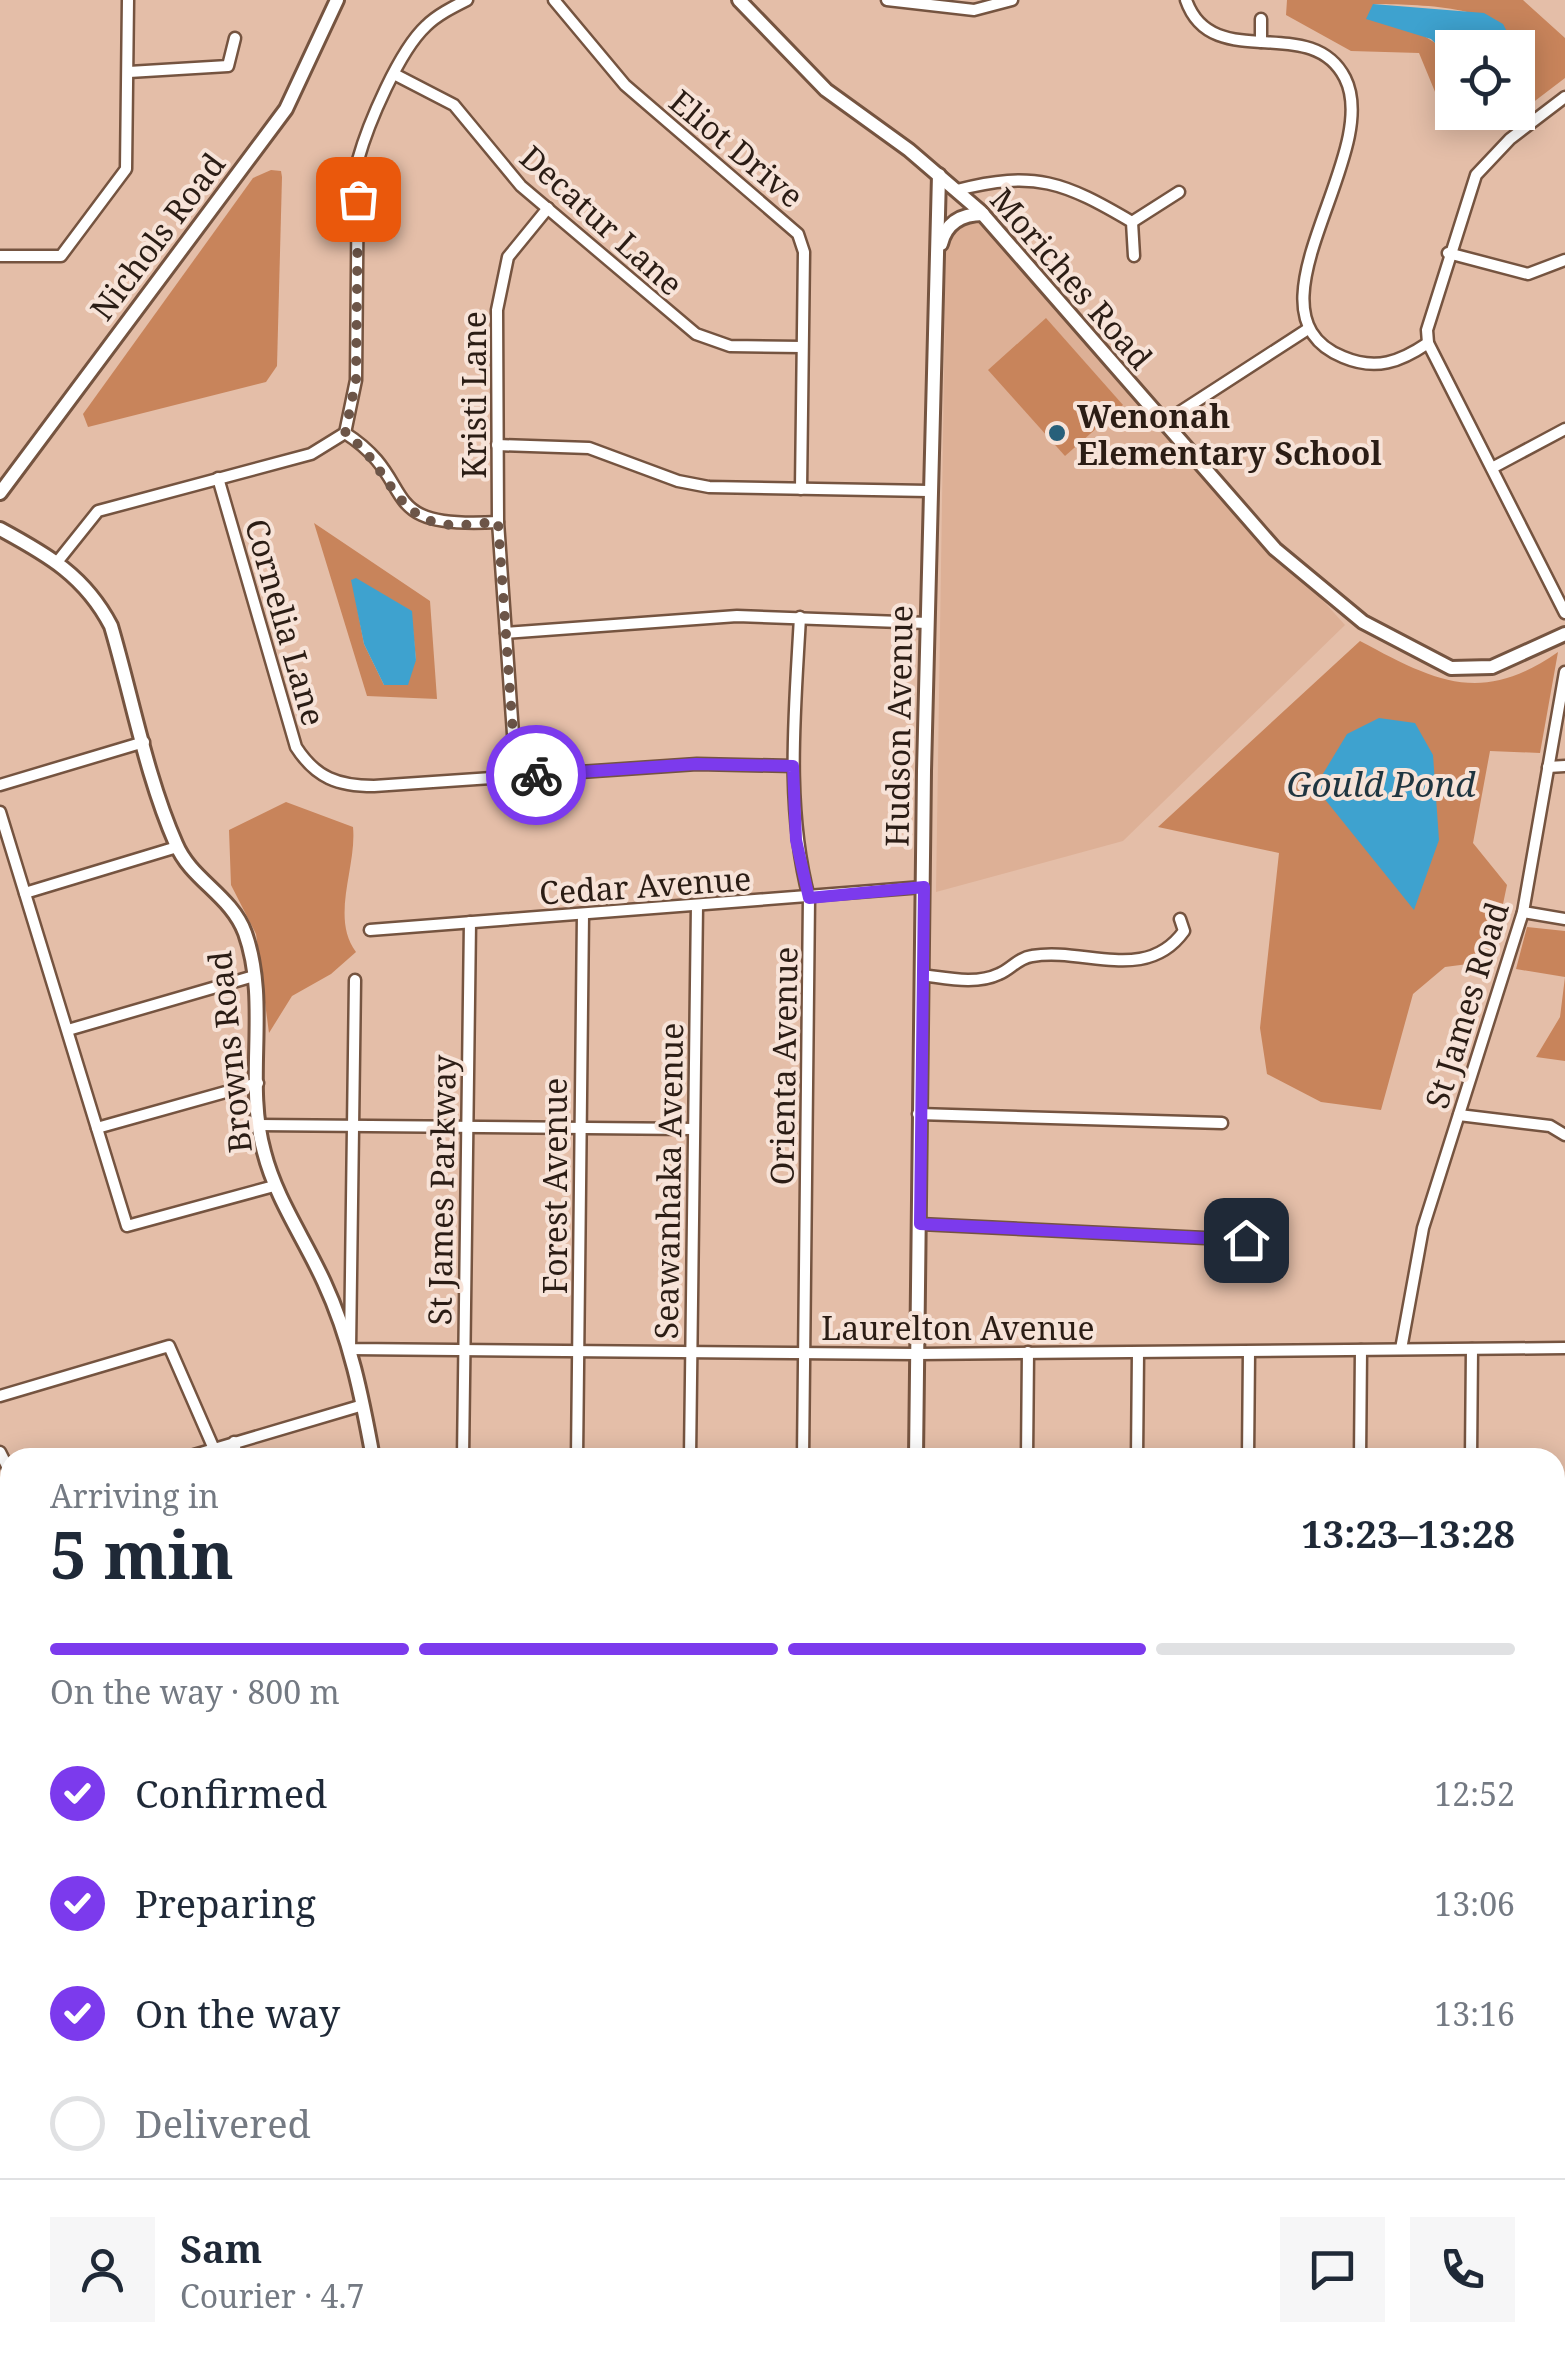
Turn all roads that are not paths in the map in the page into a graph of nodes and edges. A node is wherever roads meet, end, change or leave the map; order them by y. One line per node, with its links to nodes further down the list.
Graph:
1 (128, 0): 12 (street)
2 (337, 0): 34 (street, Nichols Road)
3 (467, 0): 13 (street)
4 (554, 0): 28 (street, Eliot Drive)
5 (739, 0): 15 (street, Moriches Road)
6 (887, 0): 7 (street)
7 (1012, 0)
8 (1186, 0): 11 (street)
9 (1261, 19): 11 (street)
10 (235, 38): 12 (street)
11 (1261, 42): 26 (street)
12 (129, 72): 22 (street)
13 (396, 75): 18 (street, Decatur Lane); 31 (street)
14 (1565, 97): 21 (street)
15 (939, 176): 16 (street, Moriches Road); 25 (street, Hudson Avenue)
16 (957, 190): 19 (street, Moriches Road); 20 (street)
17 (1179, 192): 20 (street)
18 (548, 208): 28 (street, Decatur Lane); 32 (street, Kristi Lane)
19 (983, 214): 25 (street); 29 (street, Moriches Road)
20 (1132, 222): 23 (street)
21 (1448, 253): 24 (street); 27 (street)
22 (0, 256)
23 (1134, 256)
24 (1565, 260)
25 (936, 261): 38 (street, Hudson Avenue)
26 (1308, 329): 27 (street); 29 (street)
27 (1428, 343): 33 (street)
28 (802, 348): 37 (street, Eliot Drive)
29 (1166, 421): 47 (street, Moriches Road)
30 (1565, 429): 33 (street)
31 (345, 434): 36 (street); 40 (street)
32 (497, 445): 37 (street); 40 (street, Kristi Lane)
33 (1492, 468): 43 (street)
34 (15, 472): 35 (street); 39 (street, Nichols Road)
35 (0, 476)
36 (218, 478): 42 (street); 53 (street, Cornelia Lane)
37 (801, 489): 38 (street)
38 (929, 491): 45 (street, Hudson Avenue)
39 (0, 493)
40 (498, 522): 46 (street, Kristi Lane)
41 (0, 529): 42 (street, Browns Road)
42 (58, 561): 49 (street, Browns Road)
43 (1565, 613)
44 (800, 617): 45 (street); 46 (street); 50 (street, Orienta Avenue)
45 (928, 623): 57 (street, Hudson Avenue)
46 (506, 634): 53 (street, Kristi Lane)
47 (1565, 634)
48 (1565, 672): 52 (street, St James Road)
49 (144, 742): 54 (street); 56 (street, Browns Road)
50 (793, 766): 53 (street, Cornelia Lane); 59 (street, Orienta Avenue)
51 (1565, 766): 52 (street)
52 (1548, 767): 61 (street, St James Road)
53 (516, 776)
54 (0, 785)
55 (0, 812): 58 (street)
56 (177, 848): 58 (street); 68 (street, Browns Road)
57 (924, 887): 59 (street, Cedar Avenue); 67 (street, Hudson Avenue)
58 (26, 893): 70 (street)
59 (809, 898): 60 (street, Cedar Avenue); 91 (street, Orienta Avenue)
60 (697, 905): 62 (street, Cedar Avenue); 80 (street, Seawanhaka Avenue)
61 (1523, 912): 64 (street); 73 (street, St James Road)
62 (583, 914): 65 (street, Cedar Avenue); 78 (street, Forest Avenue)
63 (1180, 919): 67 (street)
64 (1565, 919)
65 (470, 922): 66 (street, Cedar Avenue); 77 (street, St James Parkway)
66 (370, 930)
67 (922, 975): 72 (street, Hudson Avenue)
68 (254, 976): 70 (street); 71 (street, Browns Road)
69 (356, 980): 76 (street)
70 (68, 1030): 79 (street)
71 (258, 1083): 75 (street, Browns Road); 79 (street)
72 (918, 1114): 74 (street); 83 (street, Hudson Avenue)
73 (1459, 1115): 81 (street); 87 (street, St James Road)
74 (1222, 1124)
75 (258, 1125): 76 (street); 82 (street, Browns Road)
76 (353, 1126): 77 (street); 85 (street)
77 (466, 1126): 78 (street); 89 (street, St James Parkway)
78 (579, 1126): 80 (street); 92 (street, Forest Avenue)
79 (97, 1128): 82 (street)
80 (693, 1129): 96 (street, Seawanhaka Avenue)
81 (1565, 1135)
82 (274, 1186): 85 (street, Browns Road)
83 (920, 1224): 84 (street); 97 (street, Hudson Avenue)
84 (1246, 1240)
85 (350, 1348): 89 (street, Laurelton Avenue); 99 (street, Browns Road)
86 (1565, 1348): 88 (street, Laurelton Avenue)
87 (1401, 1349): 88 (street, Laurelton Avenue); 90 (street, Laurelton Avenue)
88 (1472, 1349): 113 (street)
89 (464, 1350): 92 (street, Laurelton Avenue); 104 (street, St James Parkway)
90 (1361, 1350): 95 (street, Laurelton Avenue); 112 (street)
91 (804, 1351): 96 (street, Laurelton Avenue); 97 (street, Laurelton Avenue); 107 (street, Orienta Avenue)
92 (578, 1352): 96 (street, Laurelton Avenue); 105 (street, Forest Avenue)
93 (1028, 1352): 94 (street, Laurelton Avenue); 97 (street, Laurelton Avenue); 109 (street)
94 (1138, 1352): 95 (street, Laurelton Avenue); 110 (street)
95 (1250, 1352): 111 (street)
96 (691, 1353): 106 (street, Seawanhaka Avenue)
97 (917, 1354): 108 (street, Hudson Avenue)
98 (0, 1396): 101 (street)
99 (363, 1405): 100 (street); 103 (street, Browns Road)
100 (234, 1442): 101 (street); 102 (street)
101 (214, 1448)
102 (235, 1448)
103 (371, 1448)
104 (463, 1448)
105 (577, 1448)
106 (690, 1448)
107 (803, 1448)
108 (916, 1448)
109 (1027, 1448)
110 (1137, 1448)
111 (1248, 1448)
112 (1360, 1448)
113 (1471, 1448)

